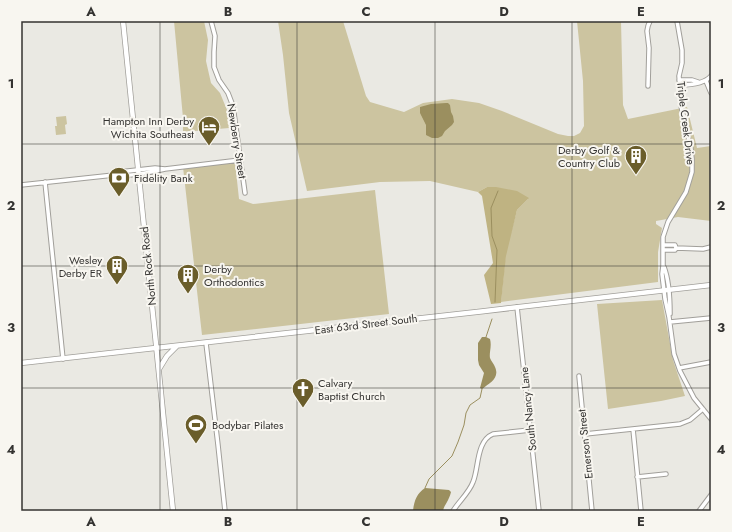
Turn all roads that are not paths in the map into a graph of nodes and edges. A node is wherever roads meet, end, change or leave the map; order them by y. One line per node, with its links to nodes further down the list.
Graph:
1 (123, 21): 13 (main road, North Rock Road)
2 (211, 21): 12 (street, Newberry Street)
3 (650, 21): 10 (street)
4 (677, 21): 6 (street, Triple Creek Drive)
5 (711, 76): 7 (street)
6 (680, 80): 8 (street); 9 (street, Triple Creek Drive)
7 (706, 81): 8 (street); 11 (street)
8 (698, 82): 9 (street)
9 (680, 85): 17 (street, Triple Creek Drive)
10 (648, 86)
11 (711, 93)
12 (240, 160): 13 (street); 16 (street, Newberry Street)
13 (138, 171): 14 (street); 26 (main road, North Rock Road)
14 (44, 182): 15 (street); 27 (street)
15 (21, 185)
16 (245, 193)
17 (663, 247): 18 (street); 20 (street, Triple Creek Drive)
18 (711, 247)
19 (711, 285): 20 (main road, East 63rd Street South)
20 (666, 290): 21 (main road, East 63rd Street South); 23 (street, Triple Creek Drive)
21 (517, 307): 24 (main road, East 63rd Street South); 36 (street, South Nancy Lane)
22 (711, 318): 23 (street)
23 (670, 322): 30 (street, Triple Creek Drive)
24 (206, 343): 25 (main road, East 63rd Street South); 42 (street)
25 (176, 347): 26 (main road, East 63rd Street South); 31 (main road)
26 (157, 349): 27 (main road, East 63rd Street South); 31 (main road, North Rock Road)
27 (62, 359): 29 (main road, East 63rd Street South)
28 (711, 362): 30 (street)
29 (21, 363)
30 (679, 368): 33 (street, Triple Creek Drive)
31 (159, 369): 41 (main road, North Rock Road)
32 (578, 376): 37 (street, Emerson Street)
33 (703, 409): 34 (street, Triple Creek Drive); 35 (street)
34 (711, 419)
35 (633, 429): 37 (street); 39 (street)
36 (530, 430): 43 (street); 44 (street, South Nancy Lane)
37 (587, 434): 45 (street, Emerson Street)
38 (666, 474): 39 (street)
39 (637, 476): 46 (street)
40 (711, 495): 47 (street)
41 (173, 511)
42 (224, 511)
43 (453, 511)
44 (539, 511)
45 (592, 511)
46 (641, 511)
47 (699, 511)

